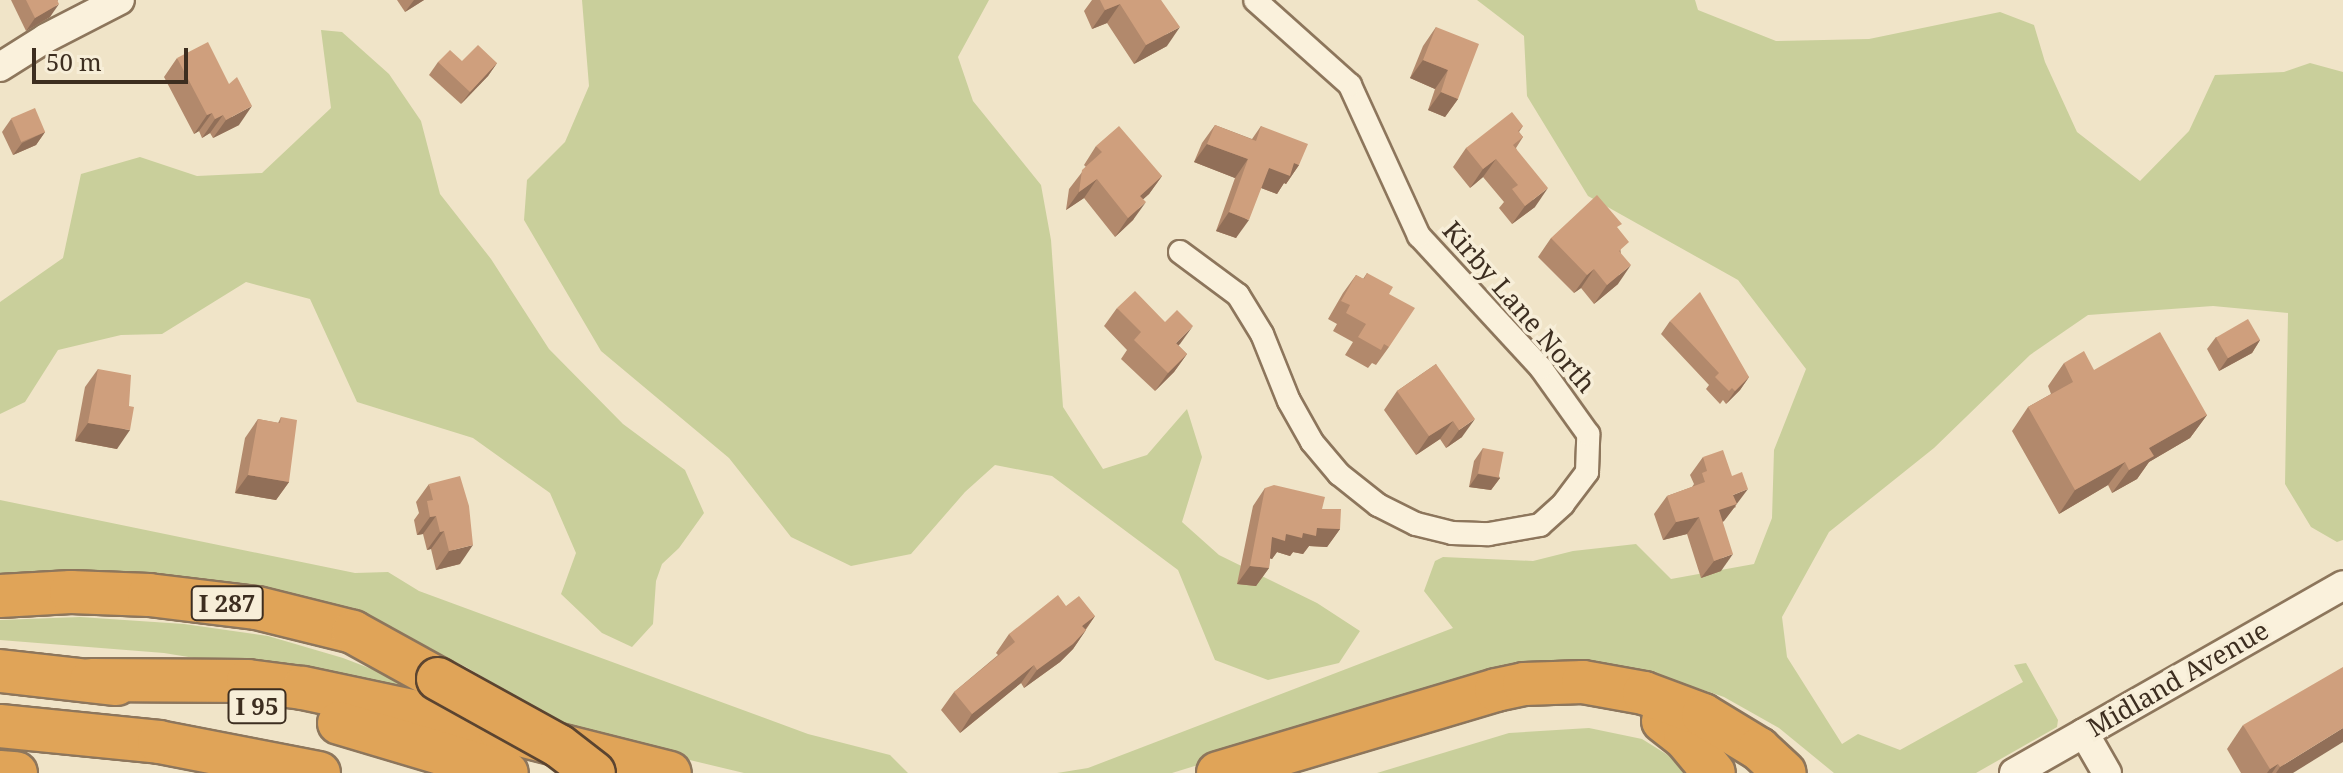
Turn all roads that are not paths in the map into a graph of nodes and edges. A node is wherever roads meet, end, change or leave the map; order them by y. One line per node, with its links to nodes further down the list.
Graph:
1 (120, 0): 3 (street)
2 (1255, 0): 4 (street, Kirby Lane North)
3 (0, 67)
4 (1180, 252)
5 (2343, 585): 11 (street, Midland Avenue)
6 (0, 596): 16 (highway, I 287, bridge)
7 (0, 671): 8 (highway, I 95)
8 (91, 680): 15 (highway, I 95); 17 (highway)
9 (1669, 712): 18 (highway); 19 (highway); 20 (highway); 21 (highway); 22 (highway); 23 (highway)
10 (0, 726): 14 (highway, I 95)
11 (2084, 733): 24 (street, Midland Avenue); 25 (street)
12 (0, 772): 13 (highway)
13 (16, 773)
14 (319, 773)
15 (507, 773)
16 (594, 773)
17 (670, 773)
18 (1218, 773)
19 (1312, 773)
20 (1714, 773)
21 (1749, 773)
22 (1785, 773)
23 (1809, 773)
24 (2014, 773)
25 (2107, 773)

